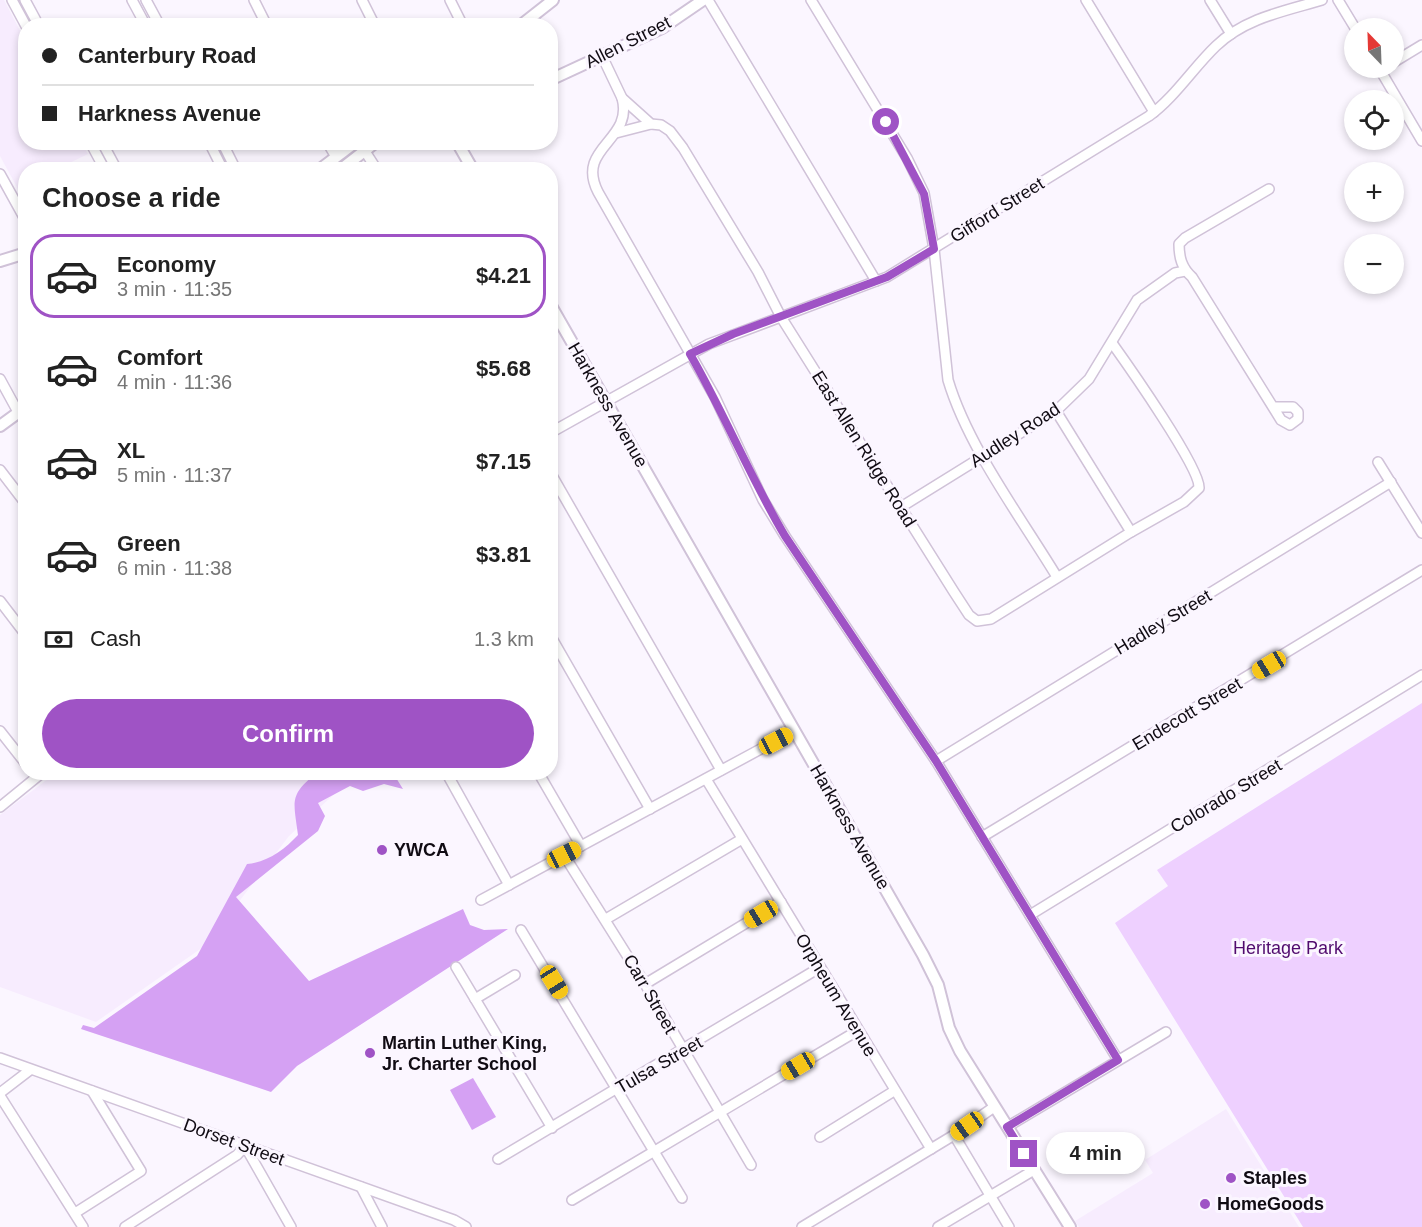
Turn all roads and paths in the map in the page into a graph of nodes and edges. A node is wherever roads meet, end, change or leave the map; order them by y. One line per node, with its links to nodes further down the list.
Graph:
1 (12, 0): 17 (street)
2 (25, 0): 18 (street)
3 (132, 0): 19 (street)
4 (146, 0): 20 (street)
5 (254, 0): 21 (street)
6 (362, 0): 22 (street)
7 (450, 0): 23 (street)
8 (553, 0): 16 (main road)
9 (703, 0): 28 (main road, Allen Street)
10 (708, 0): 50 (street)
11 (812, 0): 46 (street)
12 (1086, 0): 33 (street)
13 (1210, 0): 26 (street)
14 (1322, 0): 26 (street, Gifford Street)
15 (1338, 0): 25 (street)
16 (542, 4): 24 (main road)
17 (22, 18)
18 (35, 18)
19 (142, 18)
20 (156, 18)
21 (263, 18)
22 (371, 18)
23 (459, 18)
24 (528, 18)
25 (1349, 18)
26 (1231, 34): 33 (street, Gifford Street)
27 (1422, 45): 29 (street)
28 (602, 56): 30 (main road, Allen Street); 32 (street, East Allen Ridge Road)
29 (1404, 56)
30 (558, 76)
31 (1387, 78): 36 (street)
32 (622, 98): 34 (street, East Allen Ridge Road); 35 (street)
33 (1154, 112): 46 (street, Gifford Street)
34 (651, 124): 35 (street); 51 (street, East Allen Ridge Road)
35 (616, 133): 54 (street)
36 (1422, 141)
37 (332, 150): 40 (street)
38 (350, 150): 40 (main road)
39 (356, 150): 42 (main road)
40 (336, 157): 41 (main road)
41 (329, 162)
42 (346, 162)
43 (0, 174): 45 (street)
44 (1269, 189): 49 (street)
45 (18, 206)
46 (934, 249): 50 (street, Gifford Street); 63 (street)
47 (18, 255): 48 (main road)
48 (0, 261)
49 (1185, 271): 53 (street, Audley Road); 58 (street)
50 (876, 281): 51 (street, Gifford Street)
51 (781, 317): 54 (street, Gifford Street); 69 (street, East Allen Ridge Road)
52 (558, 318): 56 (main road, Harkness Avenue)
53 (1112, 343): 59 (street, Audley Road); 70 (street, East Allen Ridge Road)
54 (690, 354): 56 (street, Gifford Street); 81 (street)
55 (0, 379): 57 (street)
56 (606, 401): 62 (street, Gifford Street); 79 (main road, Harkness Avenue)
57 (18, 404)
58 (1273, 407)
59 (1056, 411): 63 (street, Audley Road); 70 (street)
60 (18, 413): 61 (main road)
61 (0, 426)
62 (558, 428)
63 (984, 457): 69 (street, Audley Road); 73 (street)
64 (1378, 462): 66 (street)
65 (0, 470): 68 (street)
66 (1390, 482): 71 (street); 81 (street, Hadley Street)
67 (558, 486): 82 (street)
68 (18, 494)
69 (901, 507): 73 (street, East Allen Ridge Road)
70 (1131, 532): 73 (street, East Allen Ridge Road)
71 (1422, 533)
72 (1422, 570): 89 (street, Endecott Street)
73 (1057, 577)
74 (0, 601): 75 (street)
75 (18, 625)
76 (558, 649): 88 (street)
77 (1422, 675): 96 (street, Colorado Street)
78 (0, 731): 80 (street)
79 (794, 731): 82 (street); 114 (main road, Harkness Avenue)
80 (18, 755)
81 (936, 761): 89 (street)
82 (721, 770): 83 (street)
83 (706, 778): 88 (street); 90 (street, Orpheum Avenue)
84 (30, 780): 87 (street)
85 (450, 780): 93 (street)
86 (543, 780): 91 (street)
87 (0, 807)
88 (650, 809): 91 (street)
89 (982, 837): 96 (street)
90 (742, 839): 95 (street, Orpheum Avenue); 97 (street)
91 (581, 846): 92 (street)
92 (564, 855): 93 (street); 97 (street, Carr Street)
93 (509, 885): 94 (street)
94 (481, 900)
95 (780, 902): 100 (street, Orpheum Avenue); 102 (street)
96 (1030, 915): 108 (street)
97 (606, 919): 102 (street, Carr Street)
98 (521, 930): 110 (street)
99 (456, 966): 103 (street)
100 (819, 968): 104 (street, Orpheum Avenue); 106 (street, Tulsa Street)
101 (515, 975): 103 (street)
102 (645, 984): 106 (street, Carr Street)
103 (475, 999): 117 (street)
104 (857, 1031): 112 (street, Orpheum Avenue); 115 (street)
105 (1166, 1032): 108 (street)
106 (684, 1051): 110 (street, Tulsa Street); 115 (street, Carr Street)
107 (0, 1058): 109 (street, Dorset Street)
108 (1118, 1060): 116 (street)
109 (30, 1070): 111 (street, Dorset Street); 113 (street)
110 (617, 1089): 117 (street, Tulsa Street); 122 (street)
111 (92, 1091): 120 (street, Dorset Street); 130 (street)
112 (894, 1091): 119 (street); 121 (street, Orpheum Avenue)
113 (0, 1094): 130 (street)
114 (994, 1107): 116 (main road, Harkness Avenue); 118 (street)
115 (720, 1113): 122 (street); 124 (street, Carr Street)
116 (1007, 1127): 125 (main road, Harkness Avenue)
117 (552, 1128): 123 (street, Tulsa Street)
118 (954, 1135): 121 (street); 127 (street)
119 (820, 1137)
120 (245, 1146): 126 (street, Dorset Street); 132 (street); 133 (street)
121 (931, 1149): 136 (street)
122 (655, 1152): 128 (street); 129 (street)
123 (498, 1159)
124 (751, 1165)
125 (1034, 1170): 127 (street); 139 (main road, Harkness Avenue)
126 (361, 1187): 134 (street); 135 (street, Dorset Street)
127 (991, 1196): 137 (street); 138 (street)
128 (682, 1198)
129 (572, 1200)
130 (75, 1213): 131 (street)
131 (83, 1227)
132 (125, 1227)
133 (291, 1227)
134 (382, 1227)
135 (466, 1227)
136 (802, 1227)
137 (938, 1227)
138 (1009, 1227)
139 (1070, 1227)

